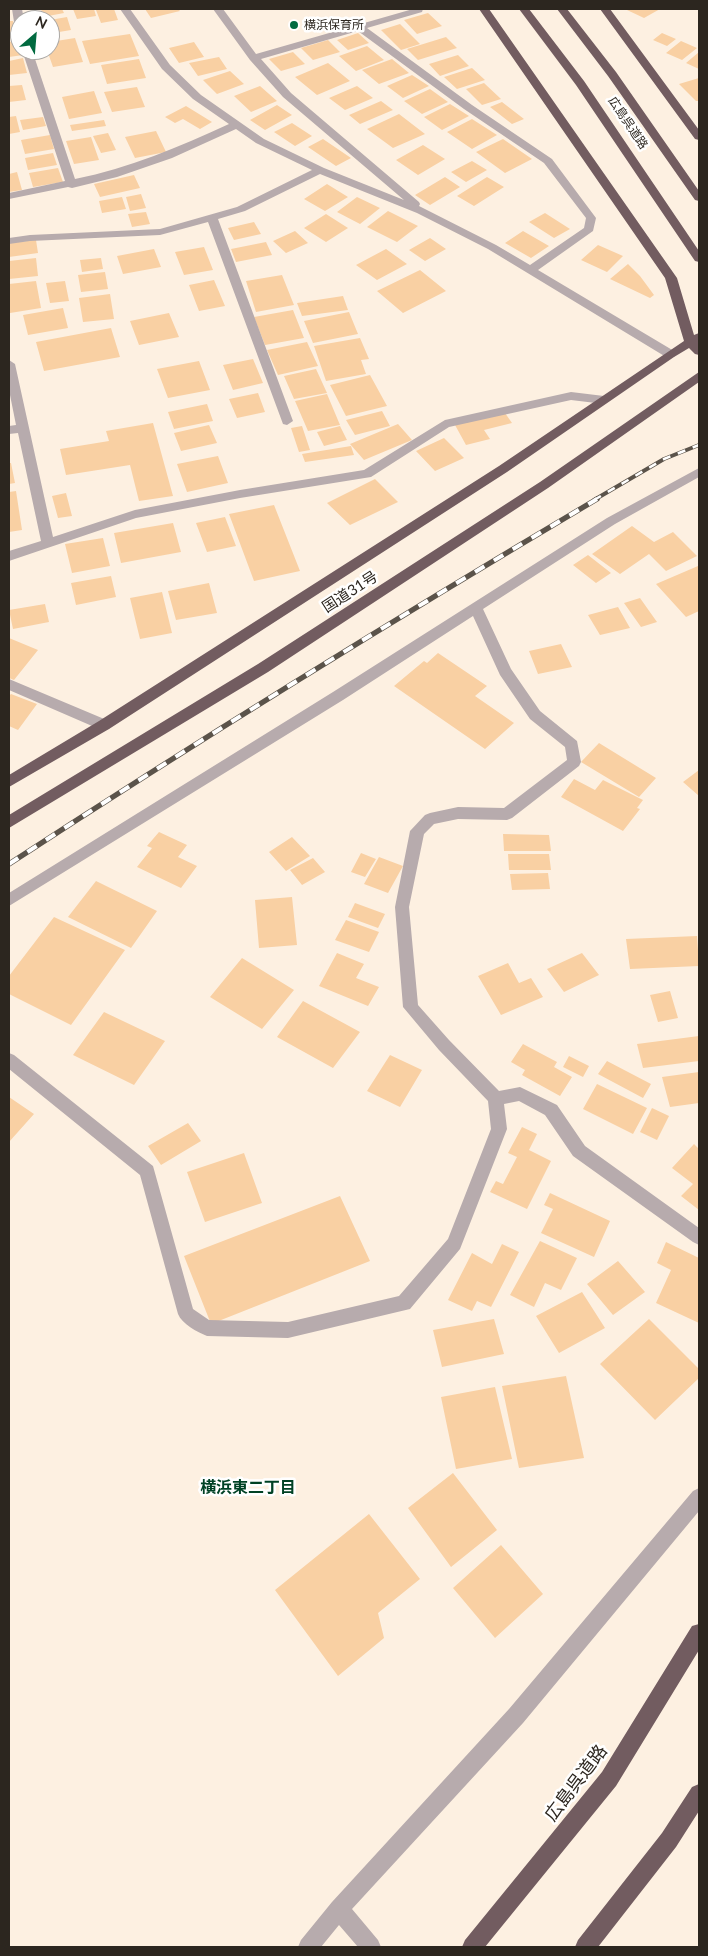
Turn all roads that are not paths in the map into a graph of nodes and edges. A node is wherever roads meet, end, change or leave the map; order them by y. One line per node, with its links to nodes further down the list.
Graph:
1 (125, 9): 11 (street)
2 (218, 9): 9 (street)
3 (418, 9): 8 (street)
4 (484, 9): 22 (highway)
5 (524, 9): 20 (highway, 広島呉道路)
6 (562, 9): 16 (highway, 広島呉道路)
7 (605, 9): 12 (highway)
8 (360, 28): 9 (street); 21 (street)
9 (254, 58): 17 (street)
10 (30, 60): 14 (street)
11 (236, 124): 13 (street); 14 (street)
12 (699, 137)
13 (320, 170): 17 (street); 18 (street)
14 (72, 185): 15 (street)
15 (9, 196)
16 (699, 198)
17 (421, 211): 21 (street)
18 (212, 217): 19 (street); 28 (street)
19 (9, 241)
20 (699, 259)
21 (531, 270): 24 (street)
22 (695, 340): 23 (highway); 24 (highway, 国道31号)
23 (699, 352)
24 (670, 354): 27 (highway, 国道31号)
25 (9, 364): 29 (street)
26 (699, 376): 38 (highway, 国道31号)
27 (604, 400): 32 (street); 36 (highway, 国道31号)
28 (287, 421)
29 (23, 428): 30 (street); 32 (street)
30 (9, 430)
31 (699, 472): 34 (street)
32 (48, 544): 33 (street)
33 (9, 556)
34 (476, 608): 39 (street); 41 (street)
35 (9, 684): 36 (street)
36 (104, 725): 37 (highway, 国道31号)
37 (9, 782)
38 (9, 822)
39 (9, 900)
40 (9, 1060): 41 (street)
41 (496, 1098): 42 (street)
42 (699, 1237)
43 (699, 1497): 46 (street)
44 (699, 1633): 49 (highway, 広島呉道路)
45 (699, 1794): 50 (highway)
46 (339, 1908): 47 (street); 48 (street)
47 (308, 1947)
48 (371, 1947)
49 (472, 1947)
50 (585, 1947)

